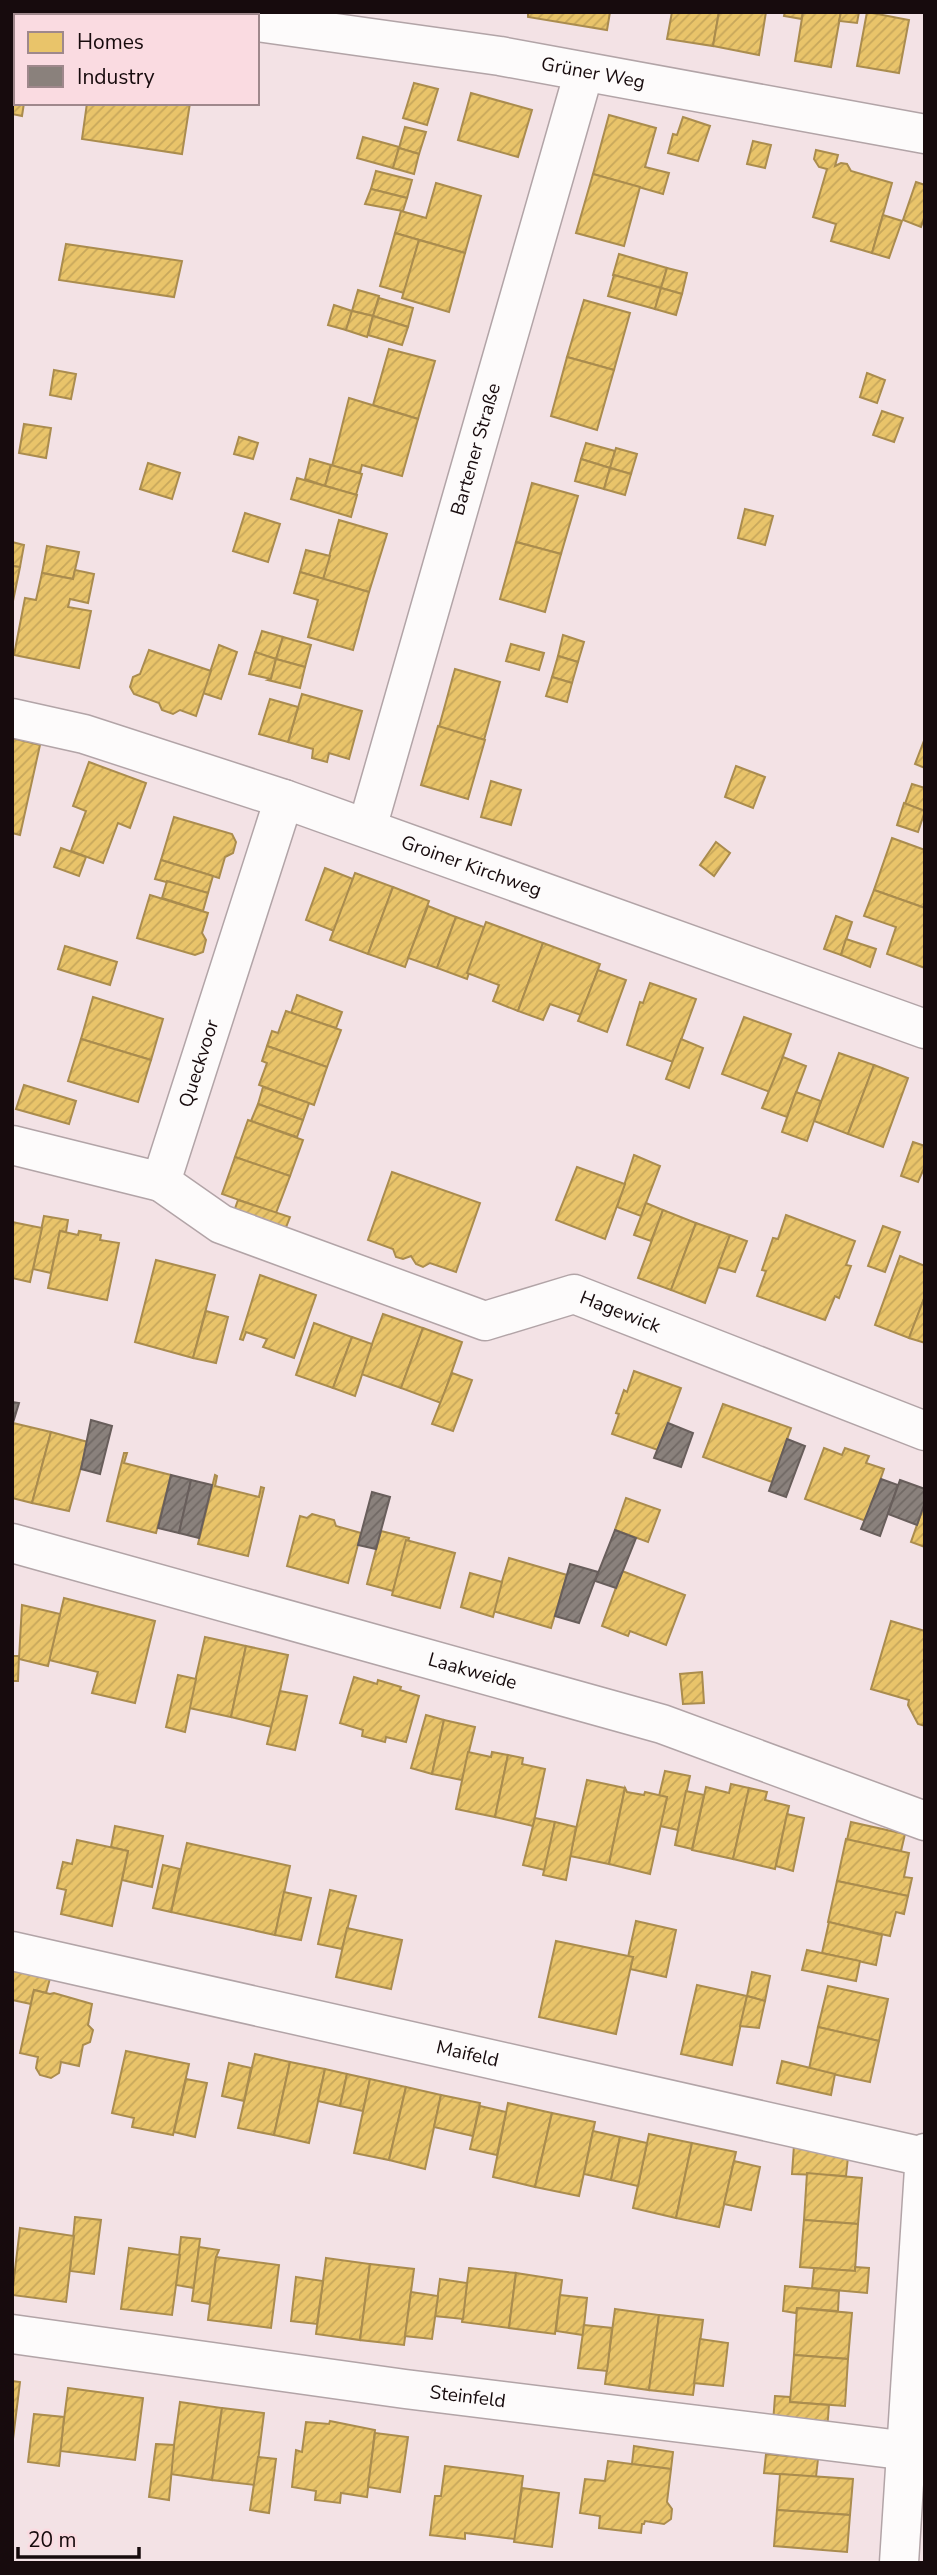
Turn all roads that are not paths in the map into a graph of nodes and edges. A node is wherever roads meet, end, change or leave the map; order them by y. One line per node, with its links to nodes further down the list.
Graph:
1 (259, 19): 2 (street, Grüner Weg)
2 (584, 72): 3 (street, Grüner Weg); 6 (street, Bartener Straße)
3 (925, 134)
4 (12, 718): 5 (street, Groiner Kirchweg)
5 (284, 799): 6 (street, Groiner Kirchweg); 9 (street, Queckvoor)
6 (367, 828): 7 (street, Groiner Kirchweg)
7 (925, 1029)
8 (12, 1145): 9 (street)
9 (161, 1182): 10 (street, Hagewick)
10 (925, 1431)
11 (12, 1543): 12 (street, Laakweide)
12 (925, 1821)
13 (12, 1951): 14 (street, Maifeld)
14 (924, 2155): 16 (street)
15 (12, 2334): 16 (street, Steinfeld)
16 (916, 2452): 17 (street)
17 (899, 2563)

